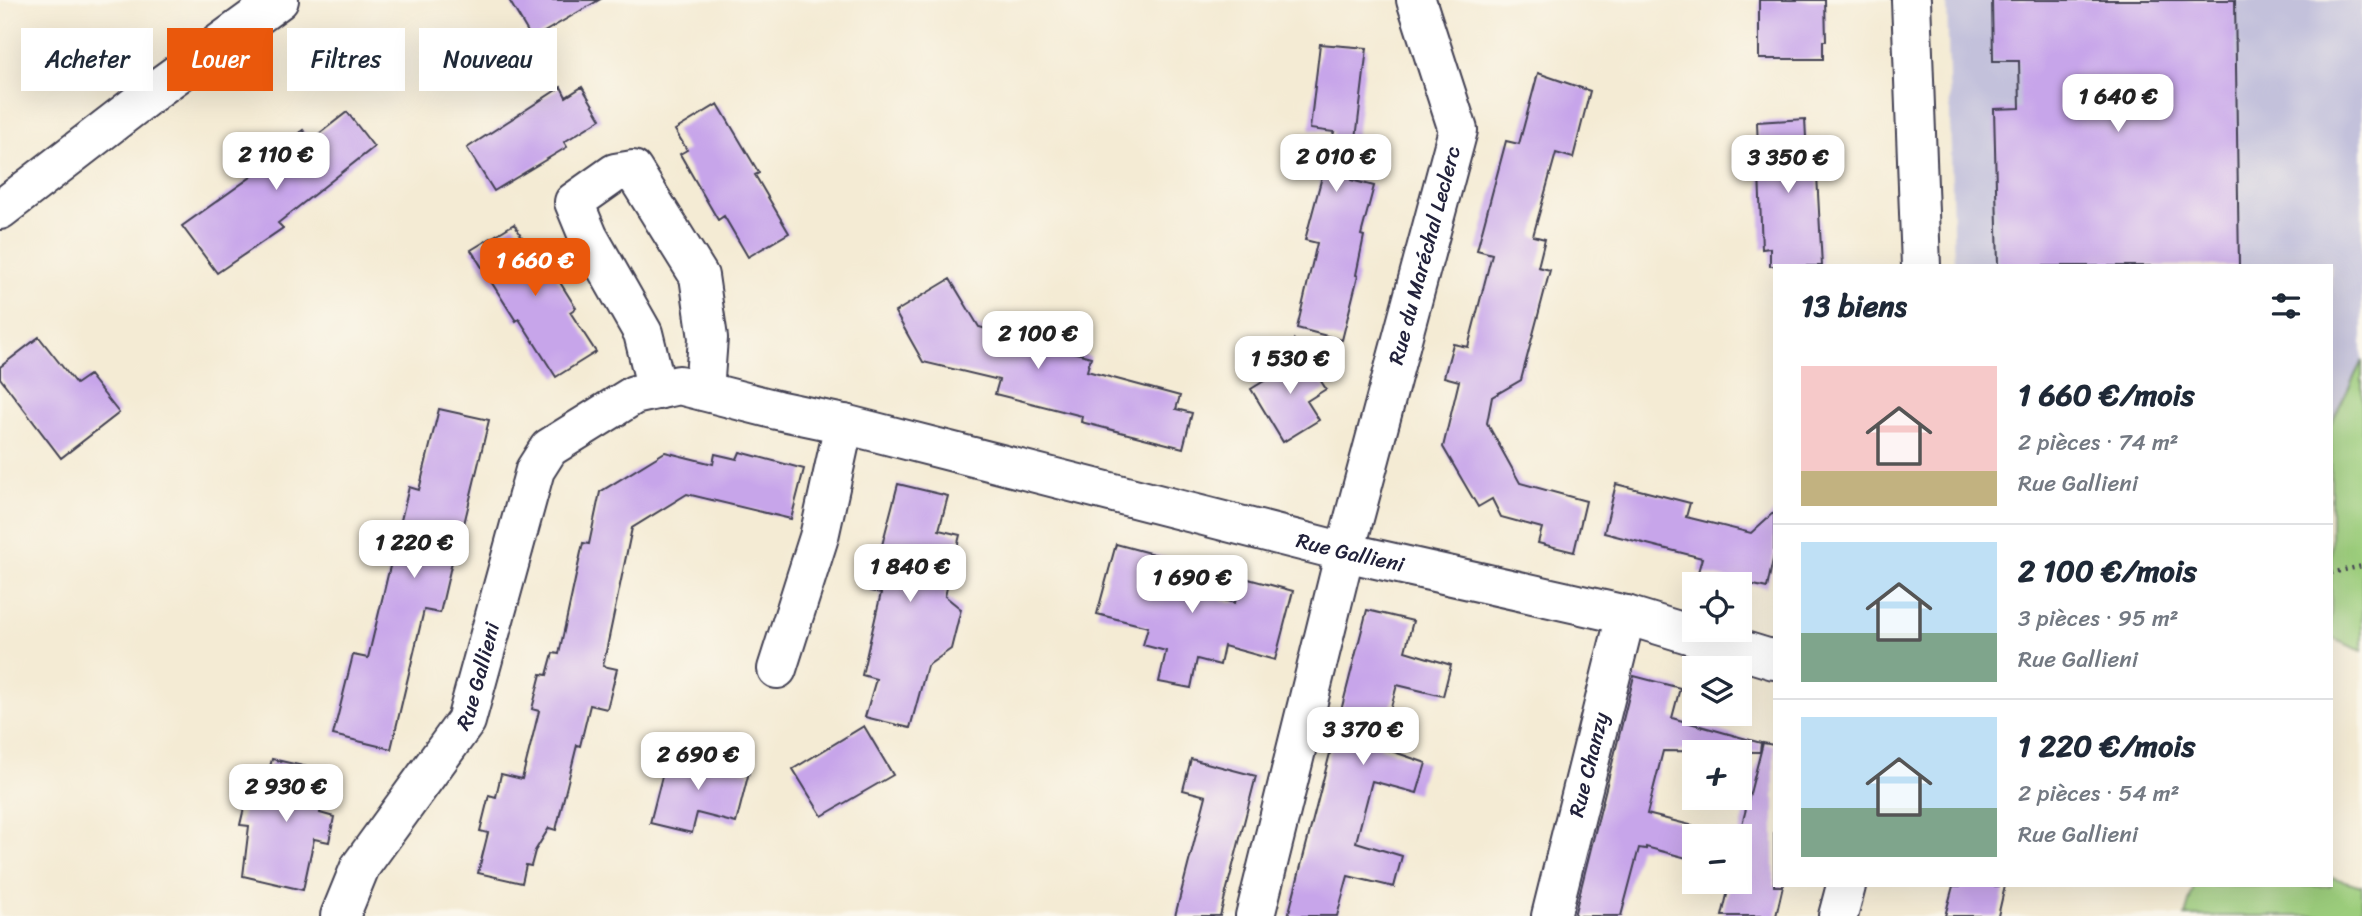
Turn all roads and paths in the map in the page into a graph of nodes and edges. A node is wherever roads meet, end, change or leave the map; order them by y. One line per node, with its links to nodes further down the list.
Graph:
1 (279, 0): 4 (street)
2 (1416, 0): 9 (street, Rue du Maréchal Leclerc)
3 (1911, 0): 5 (street)
4 (0, 210)
5 (1921, 264)
6 (657, 390): 7 (street, Rue Gallieni); 7 (street); 16 (street, Rue Gallieni)
7 (704, 391): 8 (street, Rue Gallieni)
8 (844, 424): 9 (street, Rue Gallieni); 14 (street)
9 (1345, 552): 12 (street, Rue Gallieni); 17 (street, Rue du Maréchal Leclerc)
10 (2362, 566): 11 (path)
11 (2333, 573)
12 (1626, 615): 13 (street, Rue Gallieni); 18 (street, Rue Chanzy)
13 (1773, 660)
14 (777, 669)
15 (1846, 887): 19 (street)
16 (340, 916)
17 (1255, 916)
18 (1551, 916)
19 (1838, 916)

